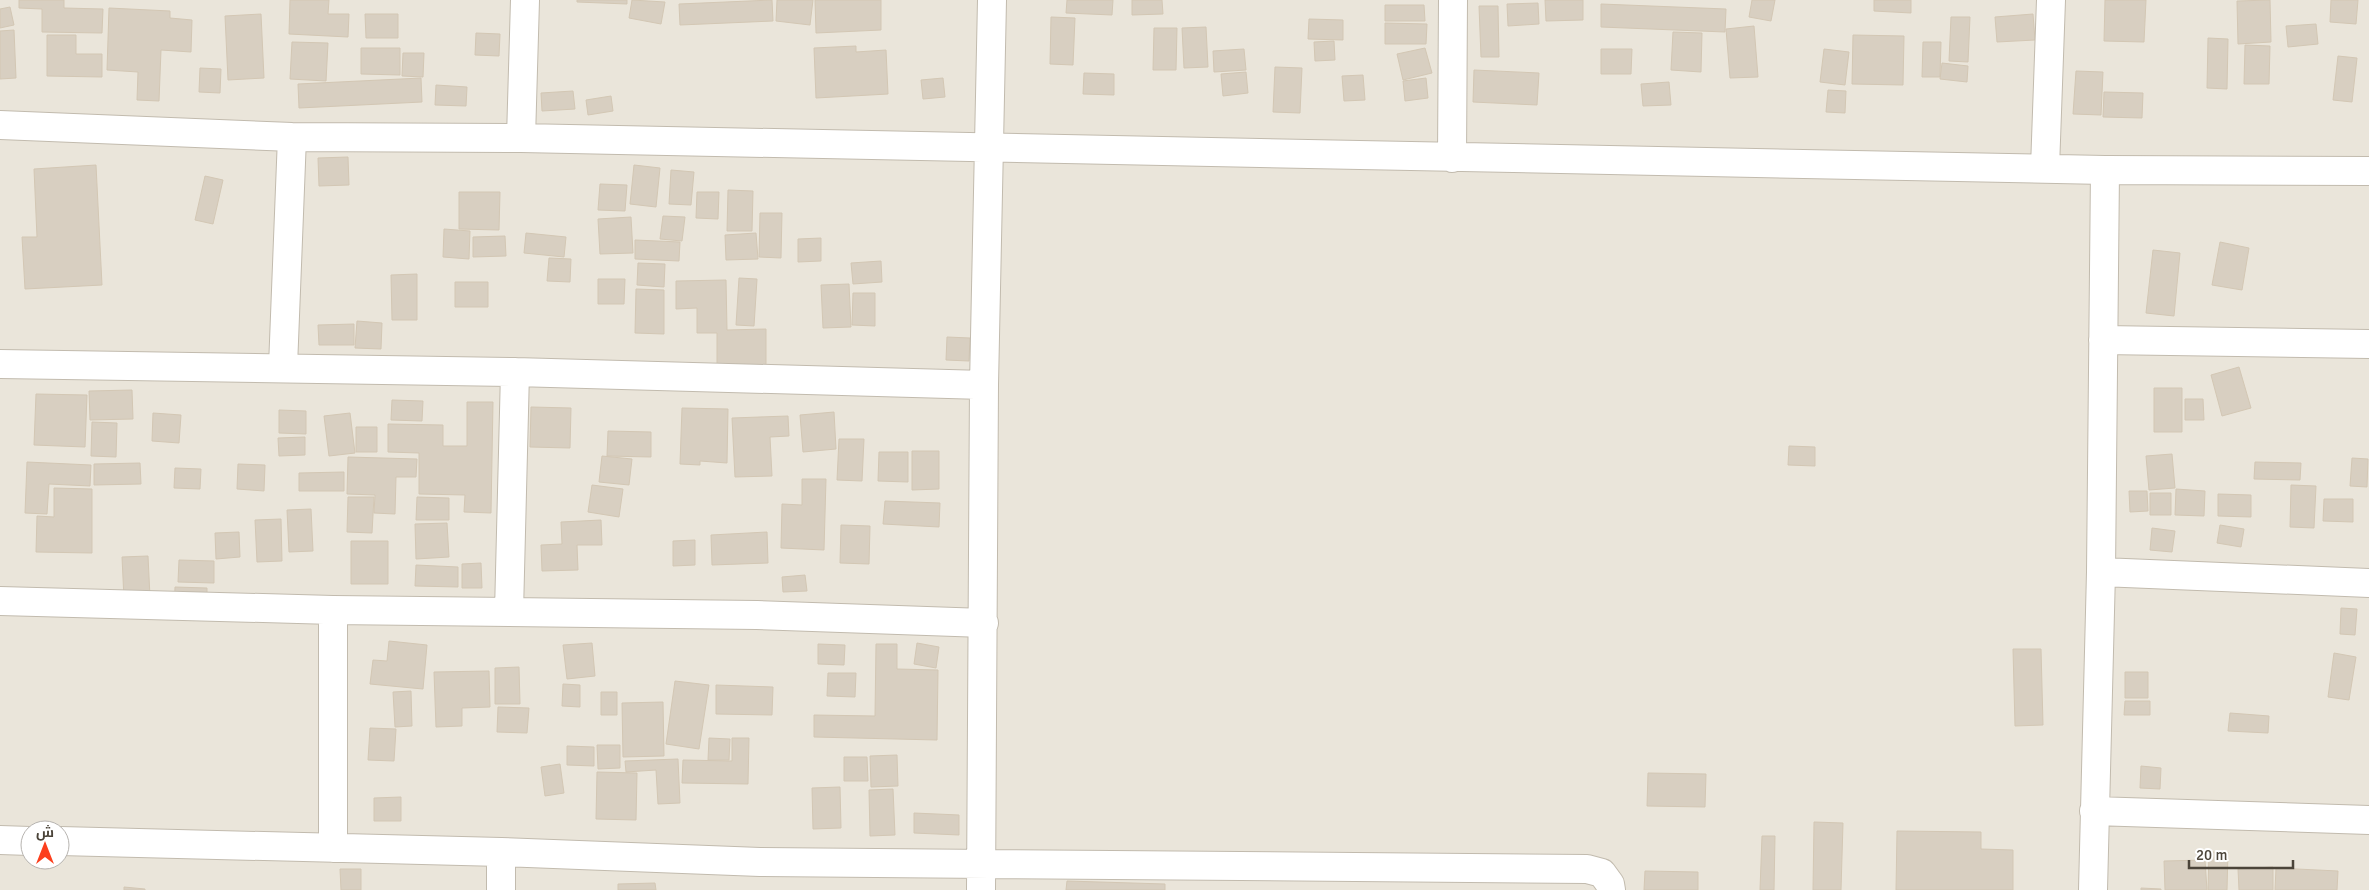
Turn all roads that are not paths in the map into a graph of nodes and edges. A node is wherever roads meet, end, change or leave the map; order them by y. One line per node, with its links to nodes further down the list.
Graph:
1 (525, 0): 7 (street)
2 (992, 0): 8 (street)
3 (1453, 0): 9 (street)
4 (2051, 0): 10 (street)
5 (0, 125): 6 (street)
6 (292, 137): 7 (street); 16 (street)
7 (521, 138): 8 (street)
8 (988, 147): 9 (street); 18 (street)
9 (1452, 158): 10 (street)
10 (2045, 168): 11 (street)
11 (2106, 170): 12 (street); 13 (street)
12 (2369, 171)
13 (2103, 340): 14 (street); 19 (street)
14 (2369, 344)
15 (0, 364): 16 (street)
16 (283, 367): 17 (street)
17 (515, 372): 18 (street); 23 (street)
18 (984, 385): 24 (street)
19 (2100, 572): 20 (street); 25 (street)
20 (2369, 583)
21 (0, 601): 22 (street)
22 (333, 610): 23 (street); 30 (street)
23 (509, 612): 24 (street)
24 (984, 623): 32 (street)
25 (2094, 811): 26 (street); 35 (street)
26 (2369, 820)
27 (0, 840): 28 (street)
28 (20, 841)
29 (70, 841): 30 (street)
30 (333, 848): 31 (street)
31 (502, 852): 32 (street); 33 (street)
32 (981, 878): 34 (street)
33 (501, 890)
34 (1611, 890)
35 (2093, 890)

